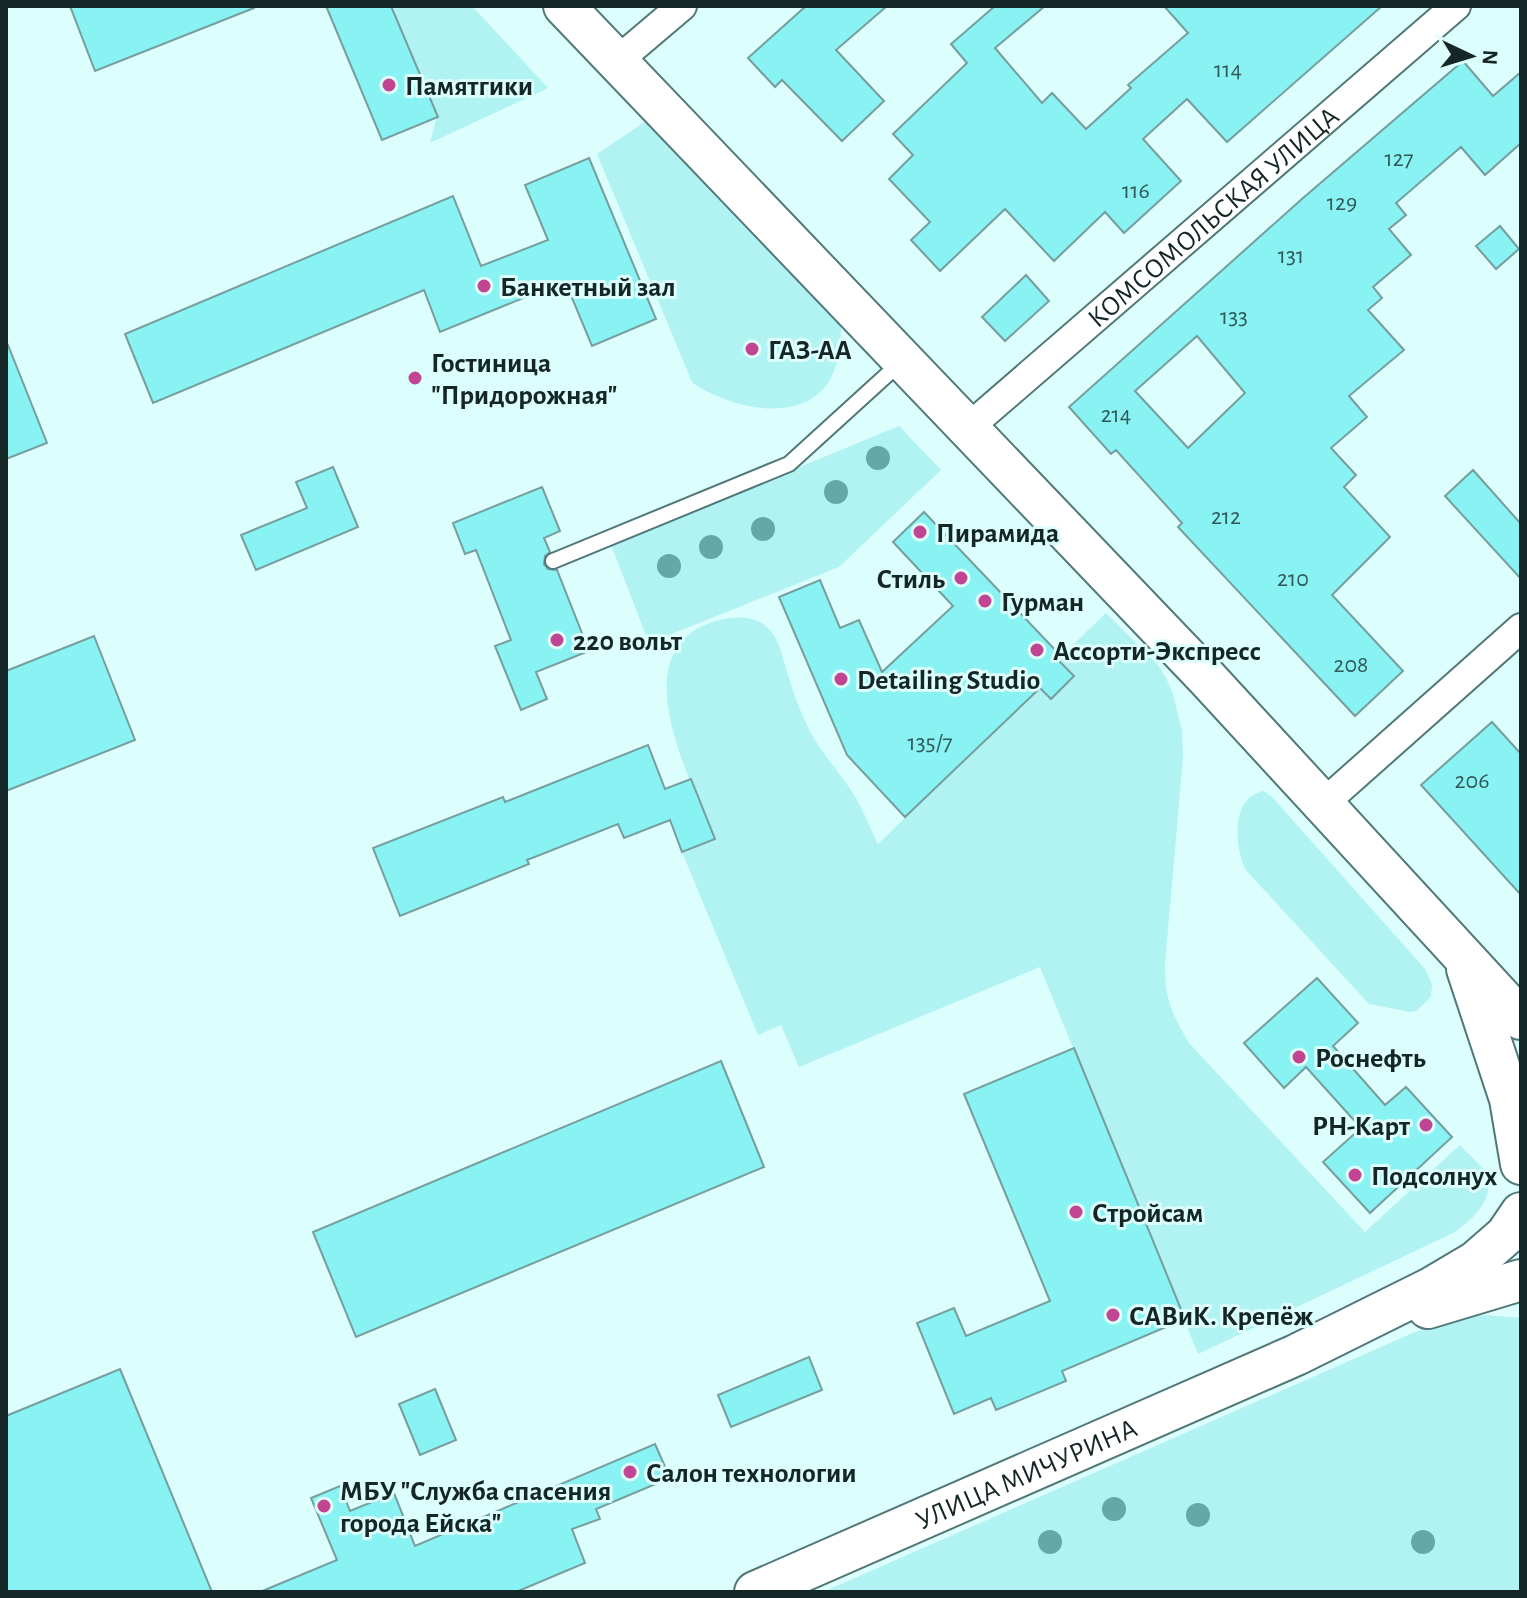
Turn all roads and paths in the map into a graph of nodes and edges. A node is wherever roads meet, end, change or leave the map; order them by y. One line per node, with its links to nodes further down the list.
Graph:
1 (564, 6): 4 (main road)
2 (682, 6): 4 (street)
3 (1456, 6): 6 (street, КОМСОМОЛЬСКАЯ УЛИЦА)
4 (616, 62): 5 (main road)
5 (903, 360): 6 (main road); 7 (lane)
6 (969, 427): 9 (main road)
7 (553, 561)
8 (1521, 628): 9 (street)
9 (1324, 803): 10 (main road)
10 (1462, 954): 11 (main road); 12 (main road)
11 (1521, 1019)
12 (1521, 1164)
13 (1521, 1213): 15 (main road, УЛИЦА МИЧУРИНА)
14 (1521, 1280): 15 (main road, УЛИЦА МИЧУРИНА)
15 (1296, 1355): 16 (main road, УЛИЦА МИЧУРИНА)
16 (755, 1592)

